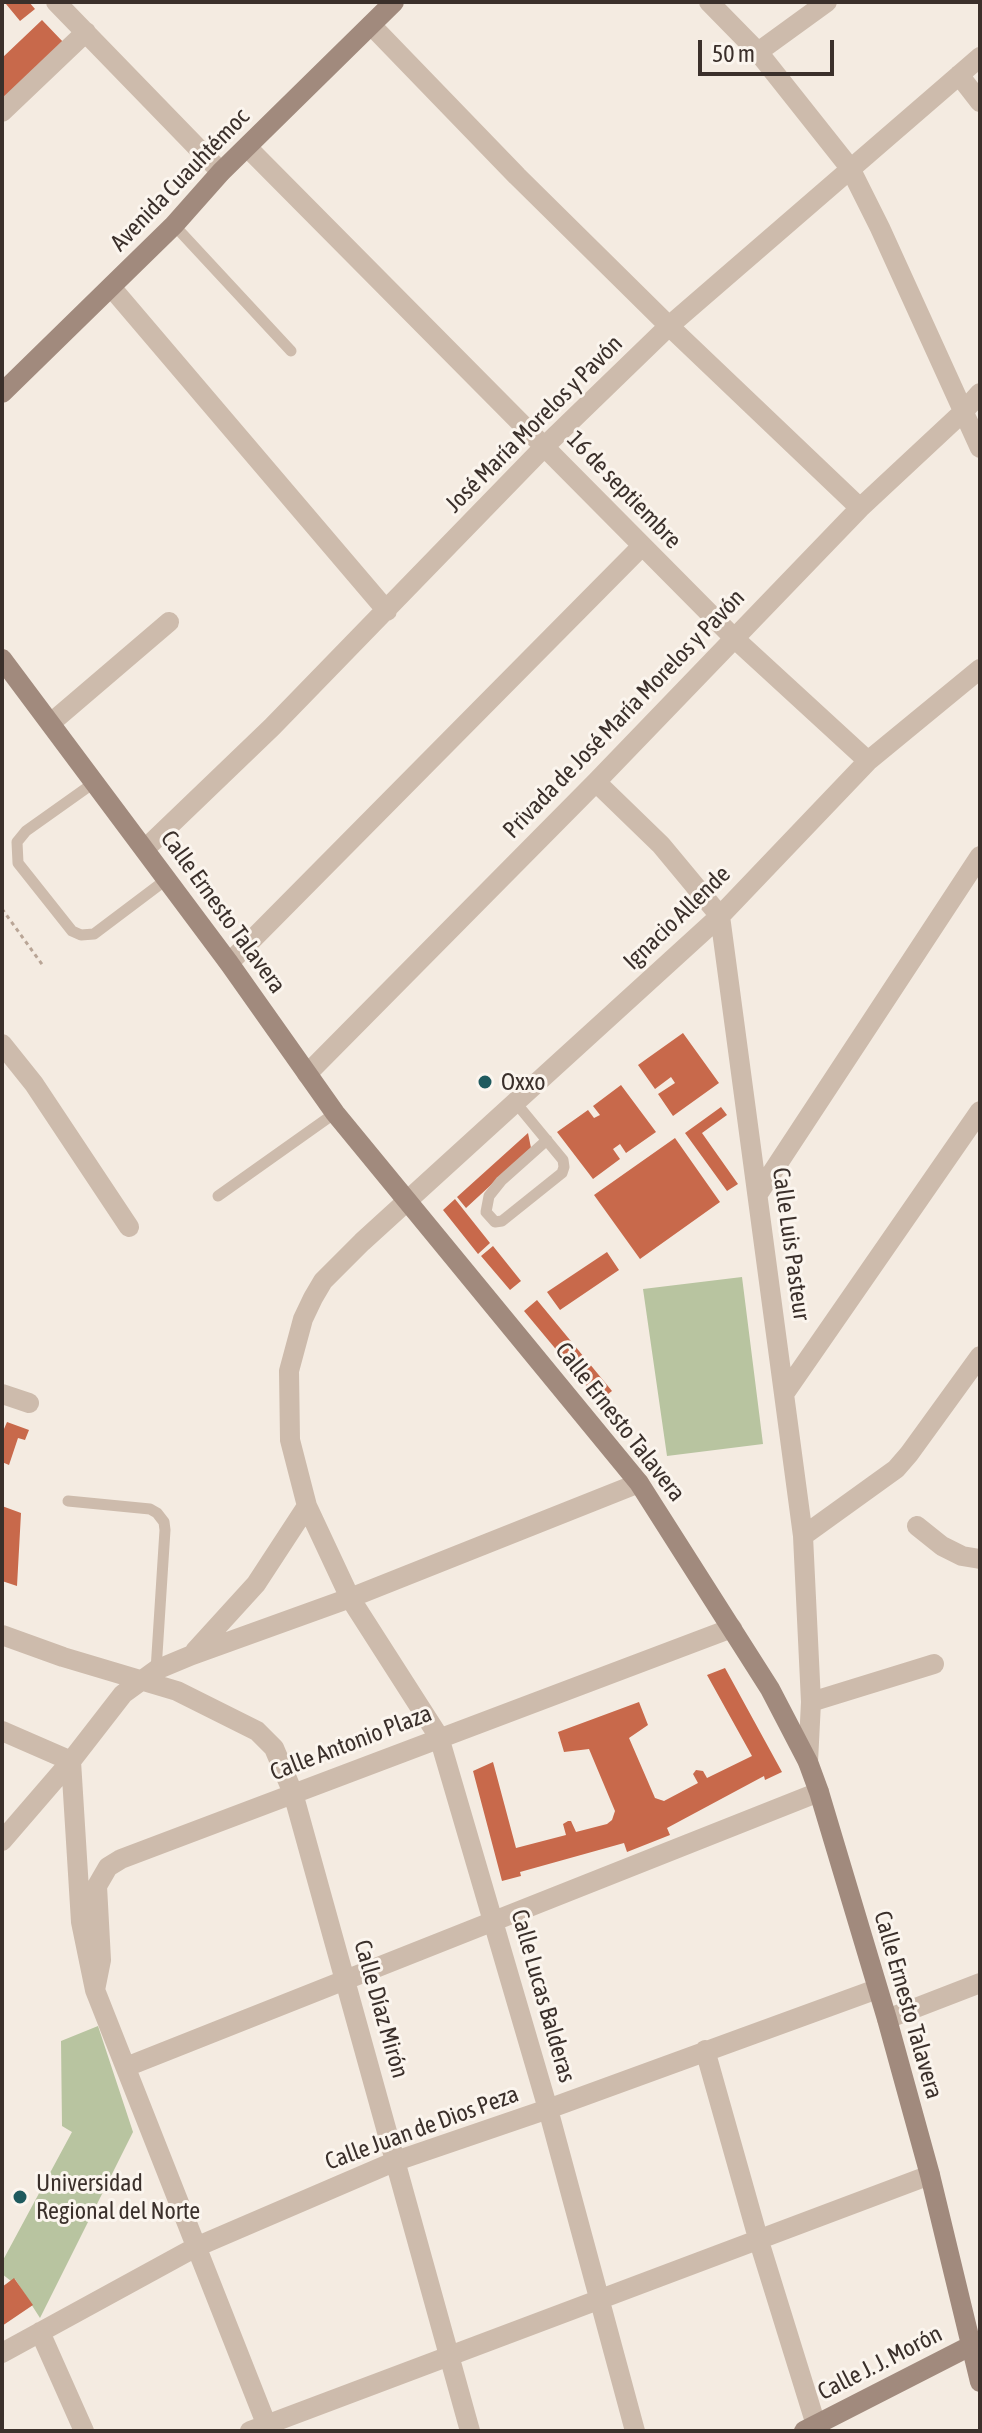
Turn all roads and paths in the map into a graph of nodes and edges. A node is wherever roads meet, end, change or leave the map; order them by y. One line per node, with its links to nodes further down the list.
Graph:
1 (56, 2): 6 (street)
2 (394, 2): 5 (street, Avenida Cuauhtémoc)
3 (709, 2): 7 (street)
4 (827, 2): 7 (street)
5 (371, 25): 12 (street, Avenida Cuauhtémoc); 17 (street)
6 (86, 32): 11 (street); 14 (street)
7 (758, 52): 13 (street)
8 (980, 57): 9 (street, José María Morelos y Pavón)
9 (959, 75): 10 (street); 13 (street, José María Morelos y Pavón)
10 (980, 102)
11 (2, 112)
12 (247, 147): 14 (street, Avenida Cuauhtémoc); 22 (street, 16 de septiembre)
13 (850, 168): 17 (street, José María Morelos y Pavón); 21 (street)
14 (221, 172): 15 (street, Avenida Cuauhtémoc)
15 (174, 225): 16 (street, Avenida Cuauhtémoc); 18 (lane)
16 (111, 287): 19 (street, Avenida Cuauhtémoc); 26 (street)
17 (669, 326): 22 (street, José María Morelos y Pavón); 24 (street)
18 (291, 351)
19 (2, 393)
20 (980, 393): 21 (street, Privada de José María Morelos y Pavón)
21 (963, 412): 23 (street); 24 (street, Privada de José María Morelos y Pavón)
22 (545, 446): 25 (street, 16 de septiembre); 26 (street, José María Morelos y Pavón)
23 (980, 448)
24 (860, 508): 28 (street, Privada de José María Morelos y Pavón)
25 (642, 546): 28 (street, 16 de septiembre); 40 (street)
26 (387, 611): 35 (street, José María Morelos y Pavón)
27 (169, 622): 31 (street)
28 (734, 638): 32 (street, 16 de septiembre); 34 (street, Privada de José María Morelos y Pavón)
29 (2, 659): 31 (street, Calle Ernesto Talavera)
30 (980, 669): 32 (street, Ignacio Allende)
31 (52, 722): 33 (street, Calle Ernesto Talavera)
32 (868, 761): 39 (street, Ignacio Allende)
33 (95, 782): 35 (street, Calle Ernesto Talavera); 37 (lane)
34 (596, 782): 39 (street); 43 (street, Privada de José María Morelos y Pavón)
35 (145, 849): 37 (street, Calle Ernesto Talavera)
36 (980, 856): 48 (street)
37 (167, 879): 40 (street, Calle Ernesto Talavera)
38 (2, 909): 41 (path)
39 (720, 916): 44 (street, Ignacio Allende); 48 (street, Calle Luis Pasteur)
40 (229, 963): 43 (street, Calle Ernesto Talavera)
41 (44, 967)
42 (2, 1044): 51 (street)
43 (307, 1074): 46 (street, Calle Ernesto Talavera)
44 (516, 1103): 47 (lane); 50 (street, Ignacio Allende)
45 (980, 1111): 54 (street)
46 (335, 1113): 49 (lane); 50 (street, Calle Ernesto Talavera)
47 (547, 1140): 47 (lane)
48 (758, 1194): 54 (street, Calle Luis Pasteur)
49 (218, 1196)
50 (407, 1201): 56 (street, Calle Ernesto Talavera); 58 (street, Ignacio Allende)
51 (129, 1227)
52 (980, 1356): 60 (street)
53 (2, 1394): 55 (street)
54 (784, 1394): 60 (street, Calle Luis Pasteur)
55 (29, 1403)
56 (639, 1483): 62 (street); 63 (street, Calle Ernesto Talavera)
57 (68, 1501): 67 (lane)
58 (307, 1506): 62 (street, Calle Lucas Balderas); 65 (street)
59 (917, 1526): 61 (street)
60 (803, 1536): 68 (street, Calle Luis Pasteur)
61 (980, 1559)
62 (350, 1598): 65 (street); 70 (street, Calle Lucas Balderas)
63 (732, 1628): 70 (street, Calle Antonio Plaza); 72 (street, Calle Ernesto Talavera)
64 (2, 1635): 67 (street, Calle Díaz Mirón)
65 (192, 1655): 67 (street)
66 (934, 1664): 68 (street)
67 (150, 1675): 71 (street); 74 (street, Calle Díaz Mirón)
68 (811, 1702): 72 (street, Calle Luis Pasteur)
69 (2, 1731): 71 (street)
70 (439, 1737): 74 (street, Calle Antonio Plaza); 76 (street, Calle Lucas Balderas)
71 (71, 1761): 75 (street); 80 (street)
72 (808, 1762): 73 (street, Calle Ernesto Talavera)
73 (819, 1792): 76 (street); 79 (street, Calle Ernesto Talavera)
74 (293, 1793): 77 (street, Calle Díaz Mirón); 80 (street, Calle Antonio Plaza)
75 (2, 1841)
76 (495, 1922): 77 (street); 84 (street, Calle Lucas Balderas)
77 (346, 1981): 83 (street); 85 (street, Calle Díaz Mirón)
78 (980, 1983): 81 (street)
79 (877, 1989): 81 (street, Calle Ernesto Talavera); 82 (street, Calle Juan de Dios Peza)
80 (95, 1990): 83 (street)
81 (887, 2019): 86 (street, Calle Ernesto Talavera)
82 (705, 2050): 84 (street, Calle Juan de Dios Peza); 87 (street)
83 (126, 2067): 88 (street)
84 (548, 2109): 85 (street, Calle Juan de Dios Peza); 89 (street, Calle Lucas Balderas)
85 (396, 2161): 88 (street, Calle Juan de Dios Peza); 93 (street, Calle Díaz Mirón)
86 (930, 2175): 87 (street); 91 (street, Calle Ernesto Talavera)
87 (758, 2238): 89 (street); 95 (street)
88 (196, 2247): 90 (street, Calle Juan de Dios Peza); 96 (street)
89 (599, 2301): 93 (street); 99 (street, Calle Lucas Balderas)
90 (40, 2332): 92 (street, Calle Juan de Dios Peza); 97 (street)
91 (975, 2343): 94 (street, Calle Ernesto Talavera); 95 (street, Calle J. J. Morón)
92 (2, 2353)
93 (448, 2358): 96 (street); 98 (street, Calle Díaz Mirón)
94 (980, 2382)
95 (810, 2428)
96 (262, 2429)
97 (84, 2431)
98 (470, 2431)
99 (635, 2431)

